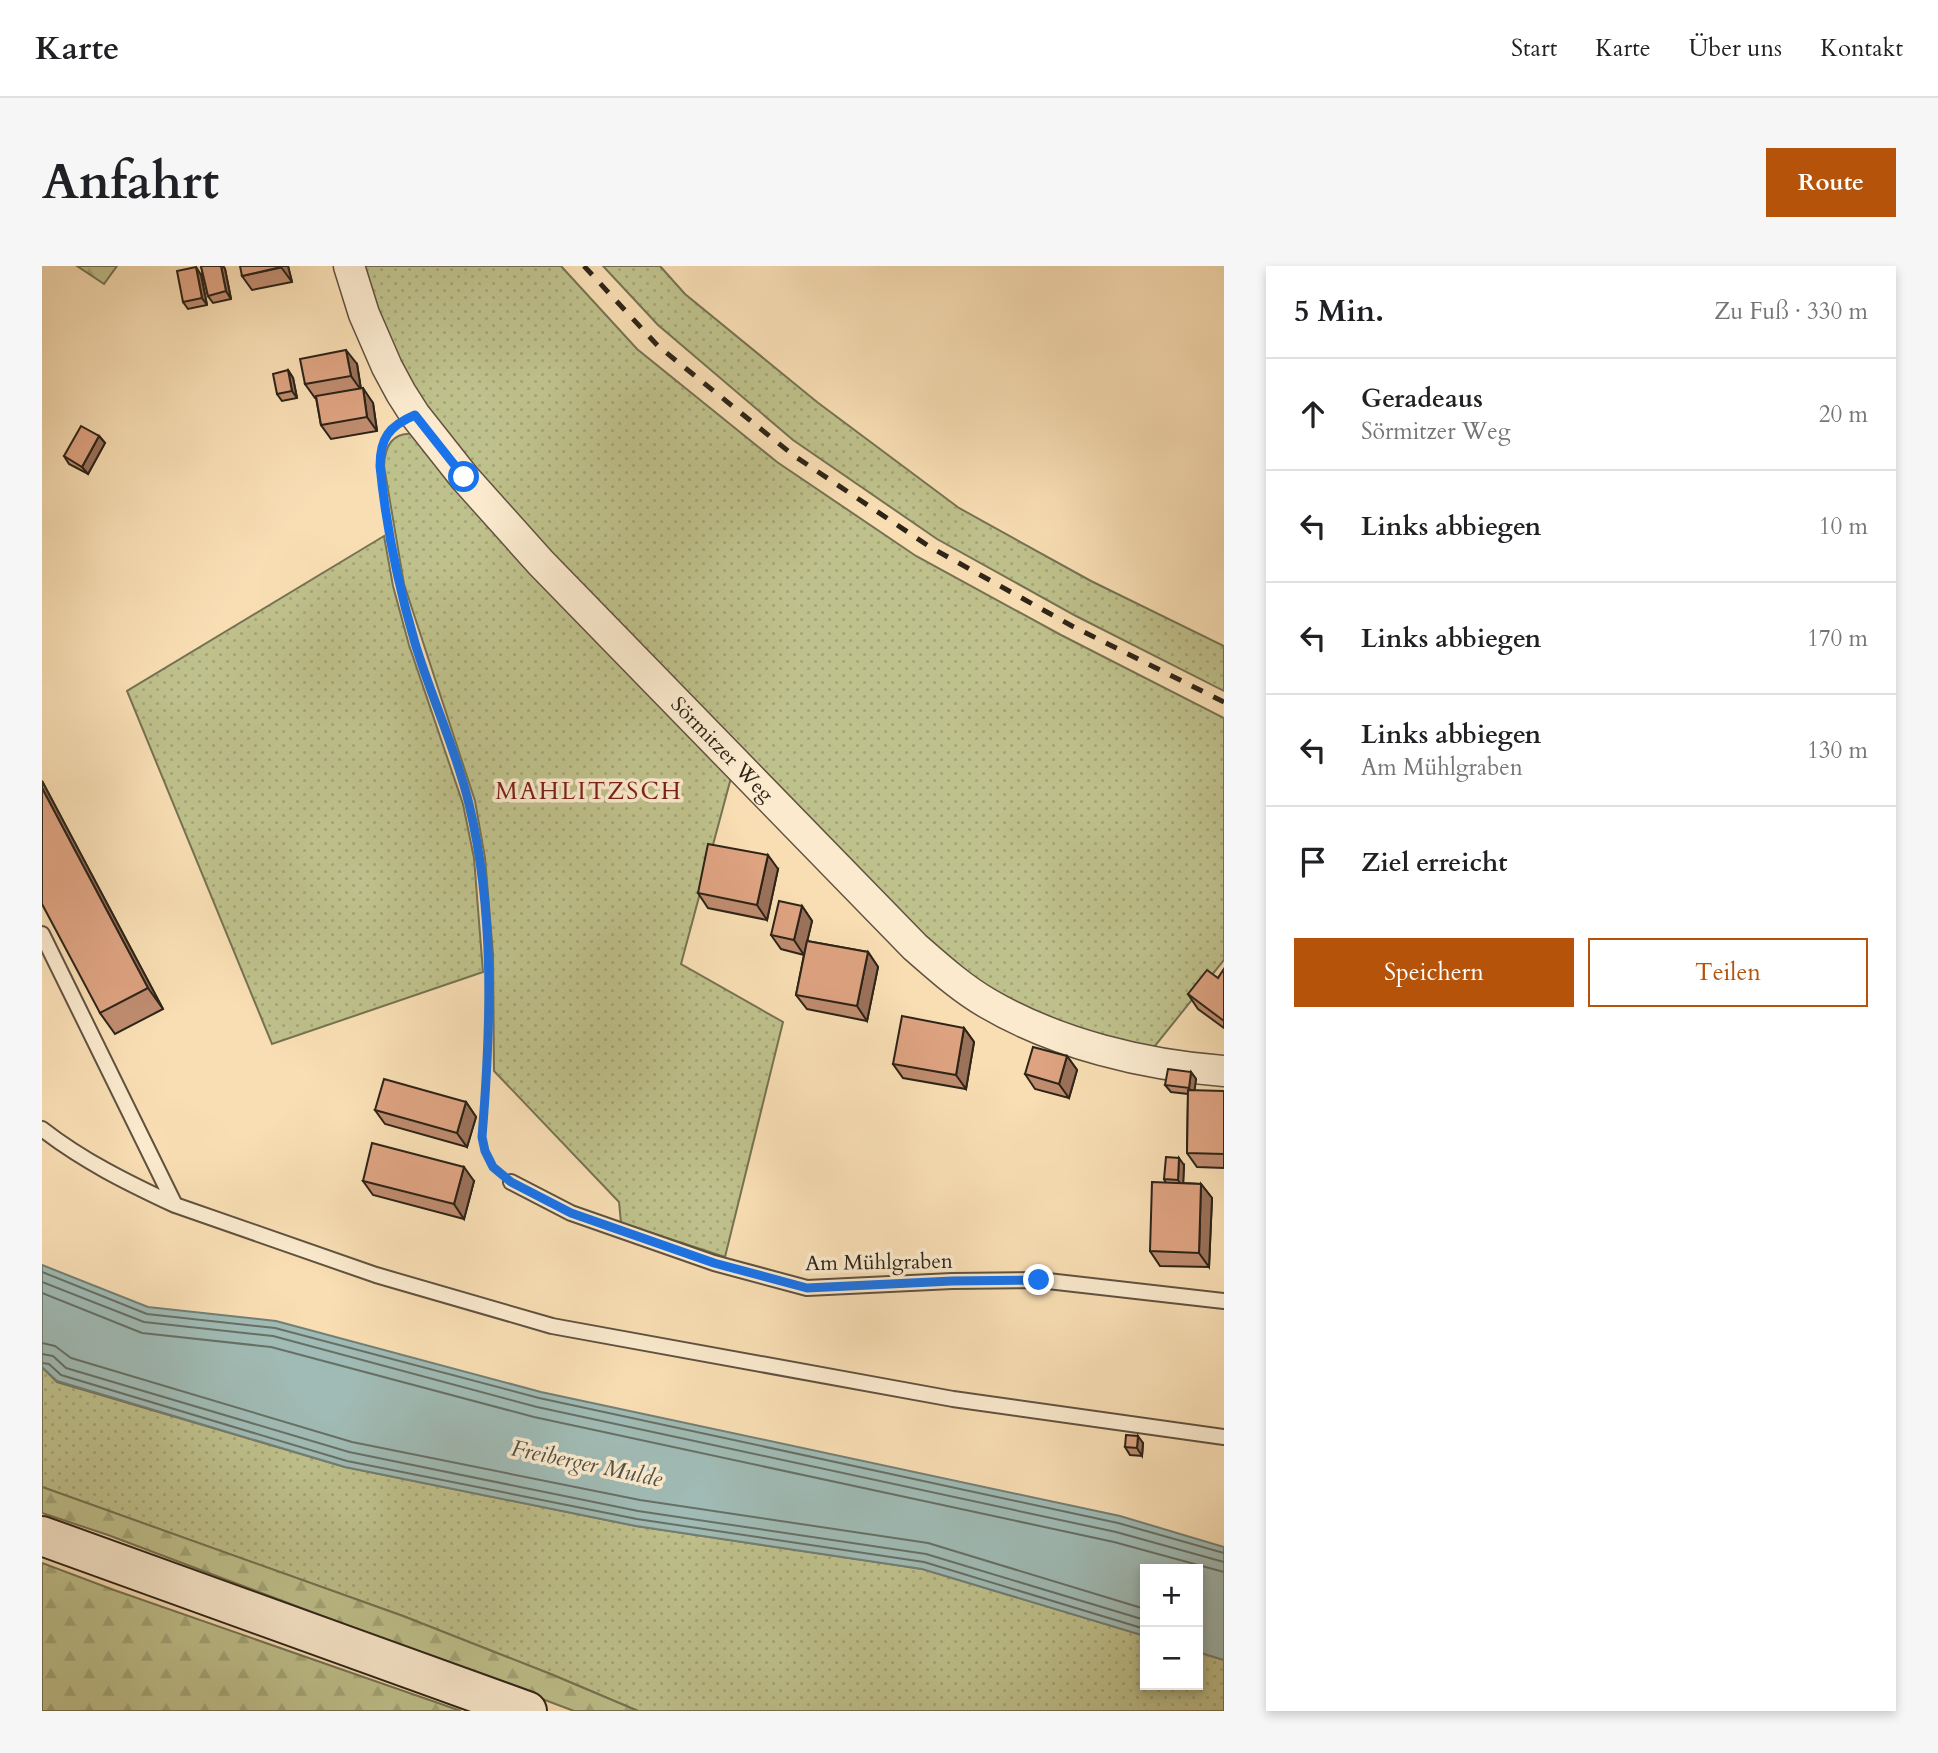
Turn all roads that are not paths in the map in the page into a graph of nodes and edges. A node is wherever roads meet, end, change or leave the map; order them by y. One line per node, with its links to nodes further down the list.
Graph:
1 (349, 266): 3 (street, Sörmitzer Weg)
2 (42, 934): 6 (lane)
3 (1224, 1071)
4 (42, 1129): 6 (lane)
5 (511, 1182): 7 (lane, Am Mühlgraben)
6 (175, 1205): 8 (lane)
7 (1224, 1301)
8 (1224, 1437)
9 (42, 1536): 10 (main road)
10 (527, 1711)

